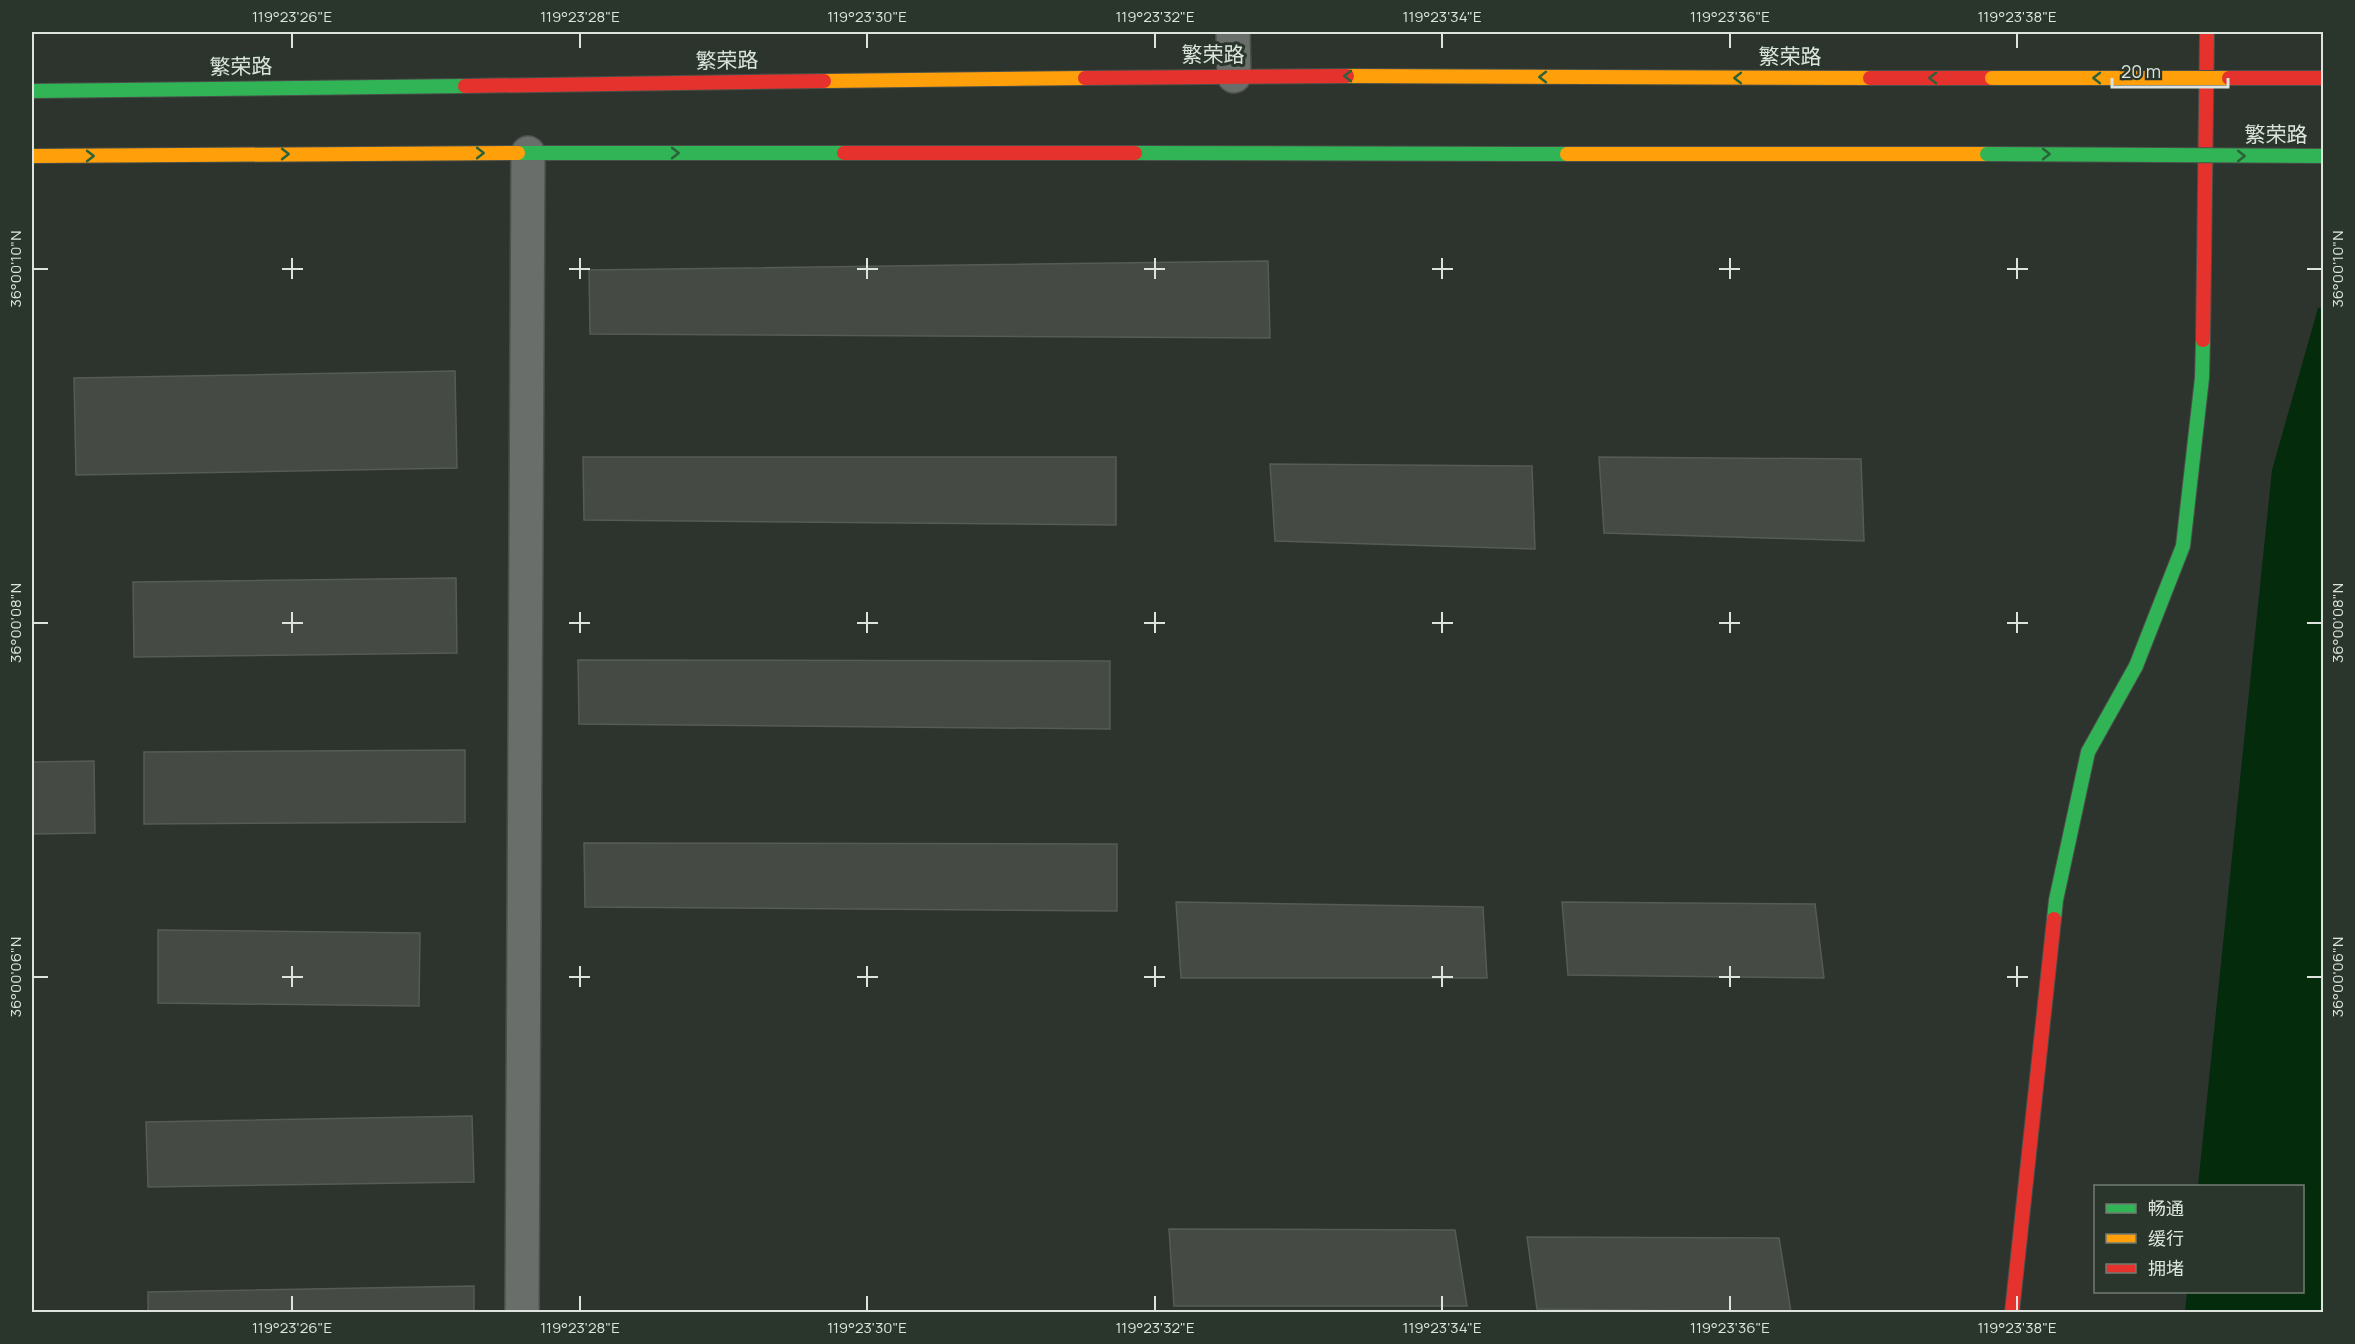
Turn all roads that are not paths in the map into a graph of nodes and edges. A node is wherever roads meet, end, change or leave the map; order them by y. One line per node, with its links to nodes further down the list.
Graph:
1 (1233, 32): 3 (street)
2 (2207, 32): 10 (main road)
3 (1234, 76): 4 (main road, 繁荣路, one-way to 3, bridge); 5 (main road, 繁荣路)
4 (2324, 78)
5 (32, 91)
6 (528, 153): 7 (main road, 繁荣路, one-way to 6); 8 (main road, 繁荣路, one-way to 8, bridge); 9 (street)
7 (32, 156)
8 (2324, 156)
9 (522, 1312)
10 (2012, 1312)

